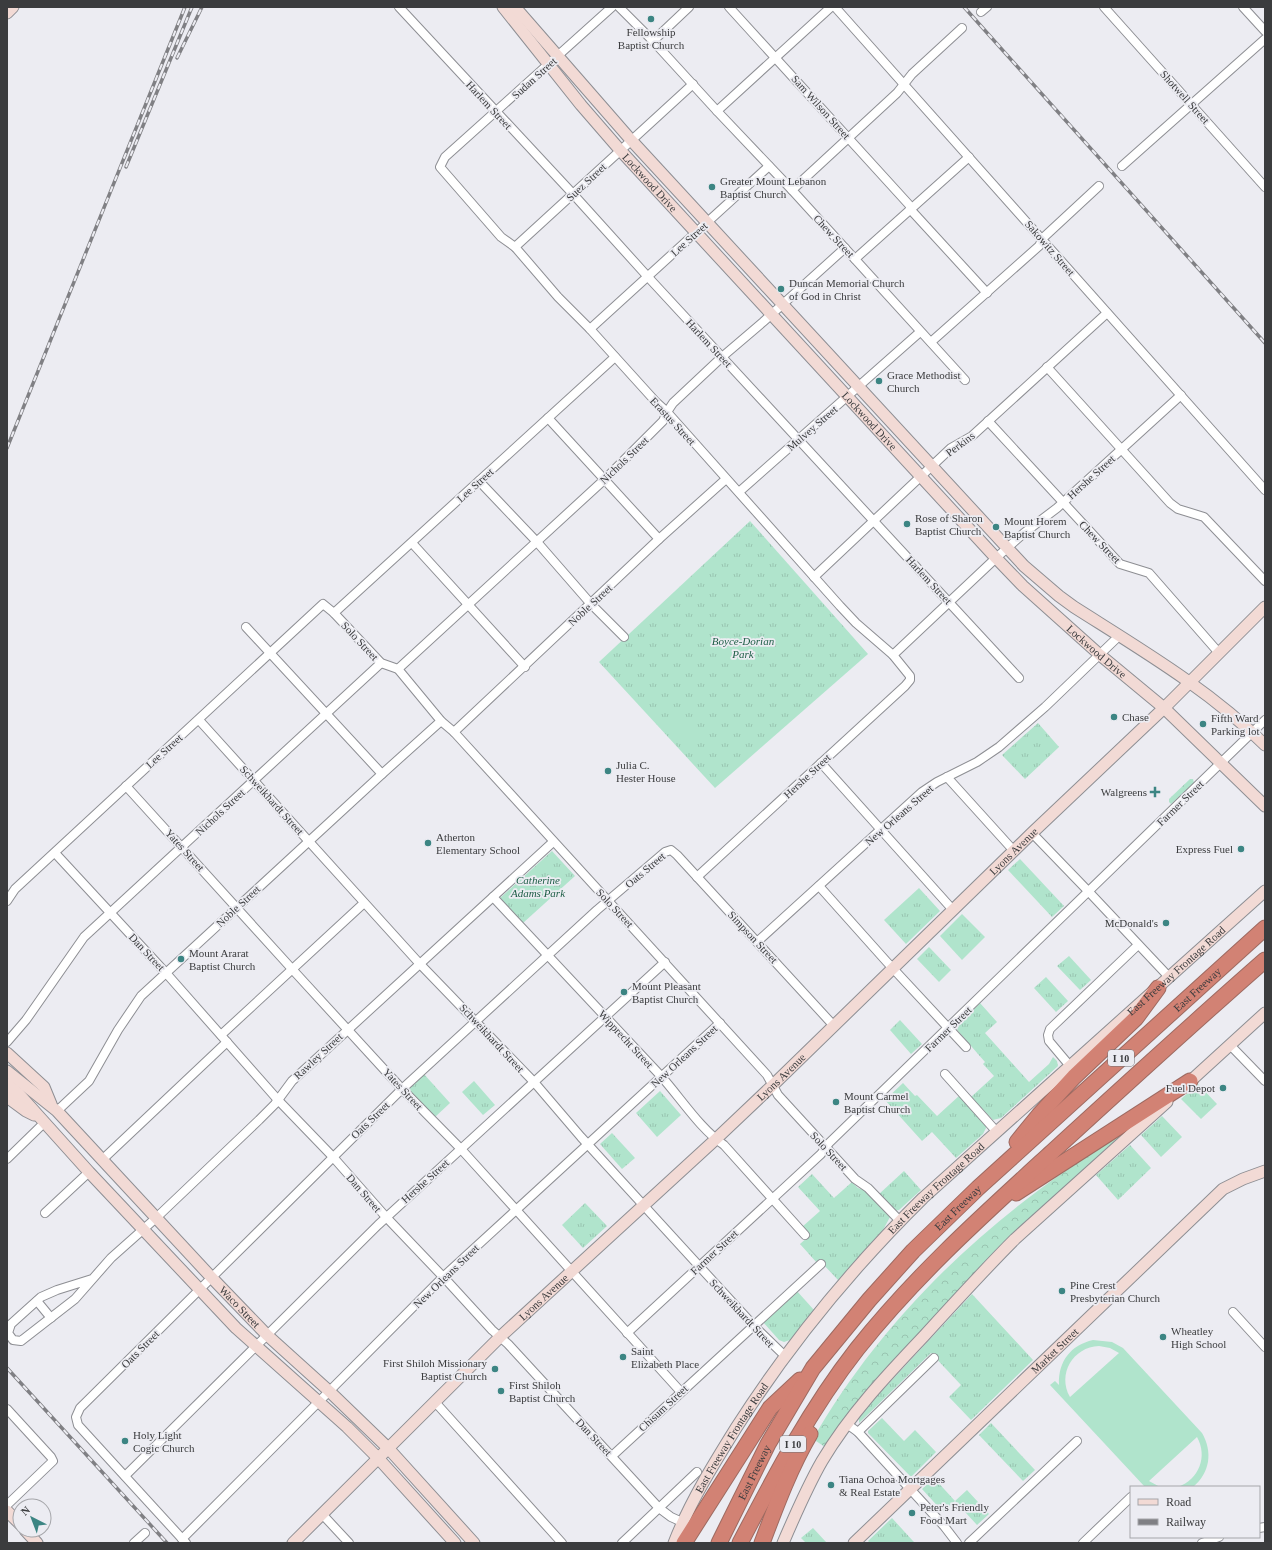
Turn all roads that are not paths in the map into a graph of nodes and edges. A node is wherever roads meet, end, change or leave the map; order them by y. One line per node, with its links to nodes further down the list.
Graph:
1 (13, 7): 14 (main road)
2 (399, 7): 26 (street, Harlem Street)
3 (493, 7): 13 (main road)
4 (503, 7): 13 (main road, Lockwood Drive)
5 (612, 7): 19 (street, Sudan Street)
6 (619, 7): 18 (street, Chew Street)
7 (689, 7): 18 (street)
8 (729, 7): 20 (street, Sam Wilson Street)
9 (830, 7): 20 (street)
10 (835, 7): 23 (street, Sakowitz Street)
11 (1104, 7): 24 (street, Shotwell Street)
12 (1243, 7): 16 (street)
13 (516, 11): 19 (main road, Lockwood Drive); 21 (main road, Lockwood Drive)
14 (7, 13)
15 (962, 28): 23 (street)
16 (1265, 31)
17 (1265, 39): 24 (street)
18 (653, 41): 22 (street, Chew Street)
19 (558, 55): 21 (street, Sudan Street); 28 (main road, Lockwood Drive)
20 (775, 57): 25 (street); 27 (street, Sam Wilson Street)
21 (548, 64): 26 (street, Sudan Street); 29 (main road, Lockwood Drive)
22 (693, 84): 25 (street, Chew Street); 28 (street, Suez Street)
23 (903, 84): 27 (street); 30 (street, Sakowitz Street)
24 (1191, 104): 32 (street); 35 (street, Shotwell Street)
25 (717, 111): 31 (street, Chew Street)
26 (496, 112): 33 (street, Sudan Street); 37 (street, Harlem Street)
27 (848, 138): 36 (street); 38 (street, Sam Wilson Street)
28 (631, 140): 29 (street, Suez Street); 39 (main road, Lockwood Drive)
29 (620, 150): 37 (street, Suez Street); 40 (main road, Lockwood Drive)
30 (969, 157): 38 (street); 41 (street, Sakowitz Street)
31 (769, 166): 36 (street, Chew Street); 39 (street, Lee Street)
32 (1122, 166)
33 (440, 167): 42 (street, Erastus Street)
34 (1099, 186): 41 (street)
35 (1265, 187)
36 (792, 190): 43 (street, Chew Street)
37 (573, 194): 42 (street, Suez Street); 45 (street, Harlem Street)
38 (911, 208): 44 (street); 46 (street, Sam Wilson Street)
39 (707, 222): 40 (street, Lee Street); 47 (main road, Lockwood Drive)
40 (696, 232): 45 (street, Lee Street); 48 (main road, Lockwood Drive)
41 (1042, 240): 46 (street); 49 (street, Sakowitz Street)
42 (514, 247): 50 (street, Erastus Street)
43 (845, 248): 44 (street, Chew Street); 47 (street, Nichols Street)
44 (855, 259): 51 (street, Chew Street)
45 (648, 277): 50 (street, Lee Street); 54 (street, Harlem Street)
46 (987, 293): 52 (street)
47 (782, 304): 48 (street, Nichols Street); 57 (main road, Lockwood Drive)
48 (771, 313): 54 (street, Nichols Street); 59 (main road, Lockwood Drive)
49 (1107, 313): 55 (street, Perkins); 58 (street, Sakowitz Street)
50 (590, 328): 53 (street, Erastus Street)
51 (920, 332): 52 (street, Chew Street); 57 (street, Mulvey Street)
52 (931, 342): 56 (street, Chew Street)
53 (615, 357): 60 (street, Erastus Street); 61 (street, Lee Street)
54 (722, 357): 60 (street, Nichols Street); 63 (street, Harlem Street)
55 (1047, 367): 62 (street, Perkins); 64 (street)
56 (965, 380)
57 (858, 386): 59 (street, Mulvey Street); 65 (main road, Lockwood Drive)
58 (1181, 395): 64 (street, Hershe Street); 70 (street, Sakowitz Street)
59 (848, 396): 63 (street, Mulvey Street); 66 (main road, Lockwood Drive)
60 (667, 412): 67 (street, Nichols Street); 68 (street, Erastus Street)
61 (548, 418): 67 (street); 69 (street, Lee Street)
62 (988, 421): 65 (street, Perkins); 72 (street, Chew Street)
63 (798, 440): 71 (street, Mulvey Street); 73 (street, Harlem Street)
64 (1121, 450): 72 (street, Hershe Street); 80 (street)
65 (932, 467): 66 (street, Perkins); 77 (main road, Lockwood Drive)
66 (922, 477): 73 (street, Perkins); 78 (main road, Lockwood Drive)
67 (605, 479): 74 (street); 75 (street, Nichols Street)
68 (726, 479): 71 (street, Erastus Street); 74 (street, Noble Street)
69 (479, 481): 75 (street); 76 (street, Lee Street)
70 (1265, 490)
71 (739, 492): 79 (street, Erastus Street)
72 (1063, 503): 77 (street, Hershe Street); 90 (street, Chew Street)
73 (874, 522): 79 (street, Perkins); 81 (street, Harlem Street)
74 (659, 539): 84 (street, Noble Street)
75 (537, 542): 83 (street, Nichols Street); 84 (street)
76 (412, 543): 83 (street); 86 (street, Lee Street)
77 (1008, 548): 78 (street, Hershe Street); 88 (main road, Lockwood Drive)
78 (996, 558): 81 (street, Hershe Street); 93 (main road, Lockwood Drive)
79 (814, 577): 92 (street, Erastus Street)
80 (1265, 581)
81 (950, 602): 92 (street, Hershe Street); 98 (street, Harlem Street)
82 (323, 604): 86 (street, Solo Street); 91 (street, Lee Street)
83 (469, 604): 95 (street); 96 (street, Nichols Street)
84 (591, 604): 89 (street); 95 (street, Noble Street)
85 (1265, 607): 90 (main road, Lyons Avenue)
86 (334, 613): 94 (street, Solo Street)
87 (246, 627): 91 (street)
88 (1119, 636): 93 (street, New Orleans Street); 99 (main road, Lockwood Drive)
89 (624, 637)
90 (1219, 653): 99 (main road, Lyons Avenue)
91 (270, 654): 101 (street); 102 (street, Lee Street)
92 (893, 655): 97 (street, Erastus Street)
93 (1100, 655): 100 (main road, Lockwood Drive); 111 (street, New Orleans Street)
94 (381, 663): 96 (street, Solo Street); 101 (street, Nichols Street)
95 (525, 667): 105 (street, Noble Street)
96 (398, 669): 104 (street, Solo Street)
97 (908, 672): 109 (street, Hershe Street)
98 (1020, 678)
99 (1188, 682): 100 (main road, Lyons Avenue); 106 (main road, Lockwood Drive)
100 (1164, 708): 108 (main road, Lockwood Drive); 116 (main road, Lyons Avenue)
101 (326, 713): 110 (street); 112 (street, Nichols Street)
102 (199, 720): 112 (street, Schweikhardt Street); 113 (street, Lee Street)
103 (1265, 720): 106 (street, Farmer Street)
104 (441, 721): 105 (street, Solo Street); 110 (street, Noble Street)
105 (454, 732): 118 (street, Solo Street)
106 (1252, 732): 107 (main road, Lockwood Drive); 108 (street, Farmer Street)
107 (1265, 745)
108 (1221, 762): 114 (main road, Lockwood Drive); 126 (street, Farmer Street)
109 (821, 763): 115 (street); 123 (street, Hershe Street)
110 (382, 774): 117 (street, Noble Street)
111 (947, 777): 115 (street, New Orleans Street); 121 (street)
112 (254, 780): 117 (street, Schweikhardt Street); 119 (street, Nichols Street)
113 (126, 786): 119 (street, Yates Street); 122 (street, Lee Street)
114 (1265, 806)
115 (881, 830): 124 (street, New Orleans Street); 132 (street)
116 (1032, 833): 121 (main road, Lyons Avenue); 126 (street)
117 (309, 841): 130 (street, Schweikhardt Street); 131 (street, Noble Street)
118 (553, 842): 127 (street, Rawley Street); 129 (street, Solo Street)
119 (182, 846): 131 (street, Yates Street); 133 (street, Nichols Street)
120 (671, 850): 123 (street, Simpson Street); 129 (street, Oats Street)
121 (1014, 851): 132 (main road, Lyons Avenue)
122 (54, 853): 128 (street, Lee Street); 133 (street, Dan Street)
123 (697, 877): 135 (street, Simpson Street)
124 (819, 886): 135 (street, New Orleans Street); 142 (street)
125 (1265, 891): 144 (main road, East Freeway Frontage Road)
126 (1089, 892): 136 (street); 151 (street, Farmer Street)
127 (493, 897): 137 (street, Wipprecht Street); 140 (street, Rawley Street)
128 (7, 901)
129 (608, 901): 137 (street, Oats Street); 139 (street, Solo Street)
130 (364, 903): 140 (street, Schweikhardt Street); 141 (street)
131 (237, 908): 141 (street, Yates Street); 143 (street, Noble Street)
132 (953, 910): 142 (main road, Lyons Avenue)
133 (110, 913): 143 (street, Dan Street); 154 (street, Nichols Street)
134 (1265, 928): 183 (highway, East Freeway / I 10)
135 (757, 942): 150 (street, Simpson Street)
136 (1138, 945): 144 (street); 159 (street)
137 (548, 956): 147 (street, Wipprecht Street); 148 (street, Oats Street)
138 (1265, 960): 186 (highway, East Freeway / I 10)
139 (665, 962): 147 (street, Hershe Street); 149 (street, Solo Street)
140 (419, 963): 148 (street, Schweikhardt Street); 152 (street, Rawley Street)
141 (292, 969): 152 (street, Yates Street); 153 (street)
142 (893, 969): 150 (main road, Lyons Avenue); 151 (street)
143 (166, 973): 153 (street, Dan Street); 171 (street, Noble Street)
144 (1169, 977): 145 (main road, East Freeway Frontage Road)
145 (1158, 988): 159 (main road, East Freeway Frontage Road); 183 (highway)
146 (1265, 1013): 156 (main road)
147 (605, 1016): 162 (street, Wipprecht Street); 165 (street, Hershe Street)
148 (477, 1021): 165 (street, Schweikhardt Street); 168 (street, Oats Street)
149 (720, 1023): 162 (street, New Orleans Street); 167 (street, Solo Street)
150 (834, 1026): 167 (main road, Lyons Avenue)
151 (949, 1028): 157 (street); 176 (street, Farmer Street)
152 (347, 1029): 168 (street, Yates Street); 170 (street, Rawley Street)
153 (221, 1035): 155 (street, Dan Street)
154 (7, 1042)
155 (227, 1042): 170 (street, Dan Street); 180 (street)
156 (1230, 1045): 163 (main road); 164 (street)
157 (966, 1047)
158 (7, 1053): 171 (main road)
159 (1070, 1066): 173 (main road, East Freeway Frontage Road)
160 (7, 1070): 171 (main road, Waco Street)
161 (945, 1074): 173 (street)
162 (661, 1076): 174 (street, Wipprecht Street); 175 (street, New Orleans Street)
163 (1190, 1081): 186 (highway); 219 (main road)
164 (1265, 1081)
165 (534, 1082): 175 (street, Schweikhardt Street); 177 (street, Hershe Street)
166 (7, 1084): 172 (main road, Waco Street)
167 (773, 1085): 174 (main road, Lyons Avenue); 176 (street, Solo Street)
168 (402, 1089): 177 (street, Yates Street); 178 (street, Oats Street)
169 (7, 1097): 172 (main road)
170 (278, 1100): 178 (street, Dan Street); 190 (street, Rawley Street)
171 (55, 1108): 180 (main road, Waco Street)
172 (43, 1120): 179 (street); 181 (main road, Waco Street)
173 (996, 1131): 191 (main road, East Freeway Frontage Road)
174 (716, 1139): 184 (street, Wipprecht Street); 185 (main road, Lyons Avenue)
175 (588, 1144): 185 (street, Schweikhardt Street); 187 (street, New Orleans Street)
176 (826, 1148): 184 (street, Farmer Street); 191 (street, Solo Street)
177 (461, 1149): 187 (street, Yates Street); 189 (street, Hershe Street)
178 (333, 1157): 189 (street, Dan Street); 198 (street, Oats Street)
179 (7, 1159)
180 (103, 1159): 190 (main road, Waco Street)
181 (89, 1172): 188 (street); 192 (main road, Waco Street)
182 (1265, 1172): 227 (main road, Market Street)
183 (978, 1188): 213 (highway, East Freeway / I 10)
184 (772, 1199): 193 (street, Wipprecht Street); 195 (street, Farmer Street)
185 (644, 1205): 195 (street, Schweikhardt Street); 196 (main road, Lyons Avenue)
186 (989, 1209): 210 (highway, East Freeway / I 10)
187 (516, 1210): 196 (street, Yates Street); 197 (street, New Orleans Street)
188 (45, 1213)
189 (386, 1217): 197 (street, Dan Street); 206 (street, Hershe Street)
190 (156, 1218): 192 (street, Rawley Street); 198 (main road, Waco Street)
191 (900, 1221): 211 (main road, East Freeway Frontage Road)
192 (144, 1229): 199 (street, Rawley Street); 200 (main road, Waco Street)
193 (805, 1235)
194 (821, 1264): 204 (street, Chisum Street)
195 (699, 1266): 204 (street, Schweikhardt Street); 205 (street, Farmer Street)
196 (572, 1272): 205 (street, Yates Street); 207 (main road, Lyons Avenue)
197 (443, 1277): 207 (street, Dan Street); 214 (street, New Orleans Street)
198 (212, 1278): 200 (street, Oats Street); 206 (main road, Waco Street)
199 (92, 1279): 201 (street, Rawley Street); 203 (street, Rawley Street)
200 (200, 1290): 209 (main road, Waco Street); 226 (street, Oats Street)
201 (37, 1301): 203 (street); 203 (street, Rawley Street)
202 (1233, 1312): 208 (street)
203 (51, 1318)
204 (754, 1326): 211 (street, Schweikhardt Street); 215 (street, Chisum Street)
205 (627, 1333): 215 (street, Yates Street)
206 (267, 1335): 209 (street, Hershe Street); 214 (main road, Waco Street)
207 (500, 1337): 217 (main road, Lyons Avenue); 223 (street, Dan Street)
208 (1264, 1343)
209 (256, 1346): 216 (main road, Waco Street); 226 (street, Hershe Street)
210 (856, 1351): 247 (highway, East Freeway / I 10); 248 (highway)
211 (784, 1356): 232 (main road, East Freeway Frontage Road)
212 (934, 1358): 220 (street)
213 (813, 1368): 245 (highway); 246 (highway, East Freeway / I 10)
214 (329, 1391): 216 (street, New Orleans Street); 222 (main road, Waco Street)
215 (681, 1392): 223 (street, Chisum Street)
216 (319, 1402): 224 (main road, Waco Street); 236 (street, New Orleans Street)
217 (435, 1402): 222 (main road, Lyons Avenue); 242 (street)
218 (7, 1409): 229 (street)
219 (847, 1424): 220 (street); 249 (main road)
220 (858, 1432): 227 (street)
221 (1077, 1441): 252 (street)
222 (388, 1448): 224 (main road, Lyons Avenue); 233 (main road, Waco Street)
223 (612, 1456): 230 (street, Dan Street)
224 (378, 1458): 231 (main road, Lyons Avenue); 237 (main road, Waco Street)
225 (697, 1472): 230 (street)
226 (125, 1476): 236 (street)
227 (910, 1489): 250 (main road, Market Street); 251 (street)
228 (1130, 1498): 253 (street)
229 (7, 1505)
230 (659, 1508): 232 (street, Dan Street); 243 (street)
231 (322, 1514): 239 (main road, Lyons Avenue); 240 (street)
232 (682, 1522): 244 (main road, East Freeway Frontage Road)
233 (465, 1532): 237 (main road); 241 (main road, Waco Street)
234 (145, 1533): 238 (street)
235 (1216, 1538): 254 (street)
236 (184, 1541)
237 (454, 1542)
238 (134, 1543)
239 (293, 1543)
240 (349, 1543)
241 (474, 1543)
242 (562, 1543)
243 (622, 1543)
244 (674, 1543)
245 (684, 1543)
246 (719, 1543)
247 (740, 1543)
248 (762, 1543)
249 (783, 1543)
250 (854, 1543)
251 (957, 1543)
252 (968, 1543)
253 (1083, 1543)
254 (1202, 1543)

